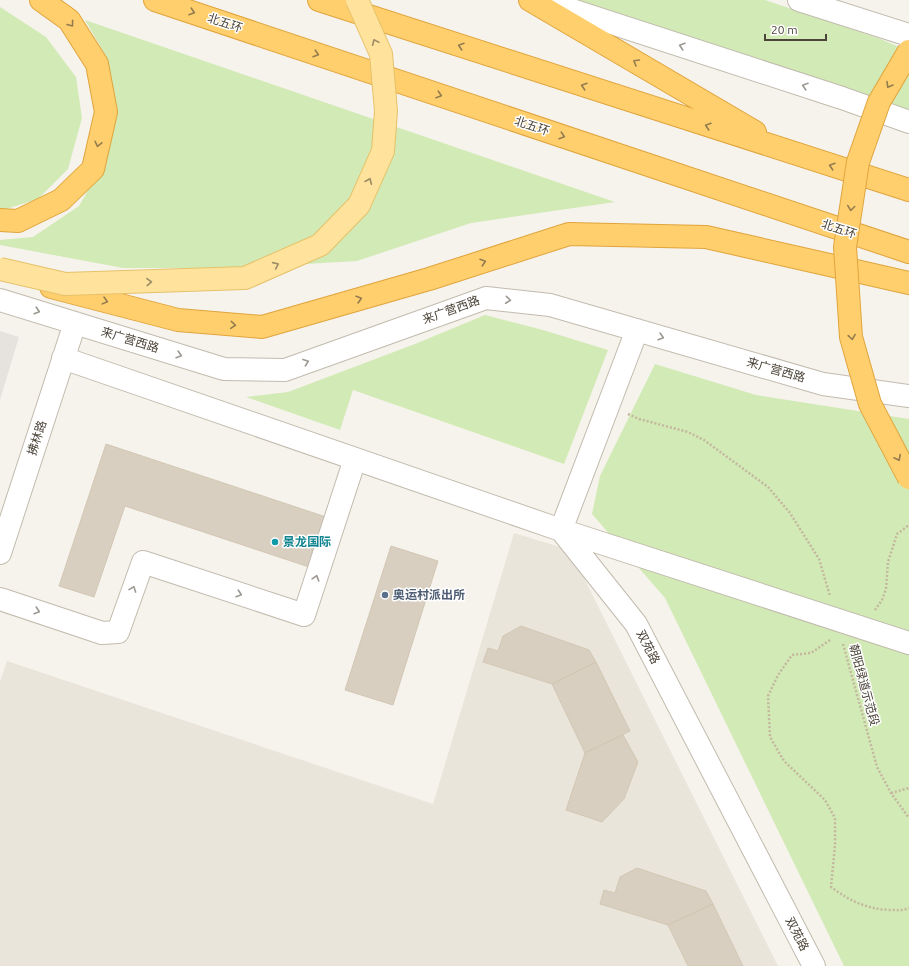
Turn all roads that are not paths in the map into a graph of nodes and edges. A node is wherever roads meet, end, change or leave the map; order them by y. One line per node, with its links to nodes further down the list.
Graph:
1 (41, 0): 13 (highway, one-way to 13)
2 (155, 0): 14 (highway, 北五环, one-way to 14)
3 (319, 0): 11 (highway, one-way to 3)
4 (357, 0): 15 (main road, one-way to 4, bridge)
5 (530, 0): 11 (highway, one-way to 5)
6 (541, 0): 10 (street, one-way to 6)
7 (799, 0): 8 (street)
8 (909, 35)
9 (909, 51): 24 (highway, one-way to 24, bridge)
10 (909, 122)
11 (790, 152): 12 (highway, one-way to 11)
12 (909, 190)
13 (0, 220)
14 (909, 252)
15 (0, 269)
16 (0, 274): 17 (highway, one-way to 17)
17 (909, 283)
18 (0, 300): 19 (street, 来广营西路, one-way to 19)
19 (75, 322): 20 (street, 来广营西路, one-way to 20); 21 (street, 拂林路)
20 (637, 330): 22 (street, 来广营西路, one-way to 22); 25 (street)
21 (64, 358): 23 (street); 26 (street, 拂林路)
22 (909, 396)
23 (355, 459): 25 (street); 27 (street, one-way to 23)
24 (909, 478)
25 (561, 530): 28 (street); 29 (street, 双苑路)
26 (0, 553)
27 (0, 599)
28 (909, 643)
29 (814, 966)

